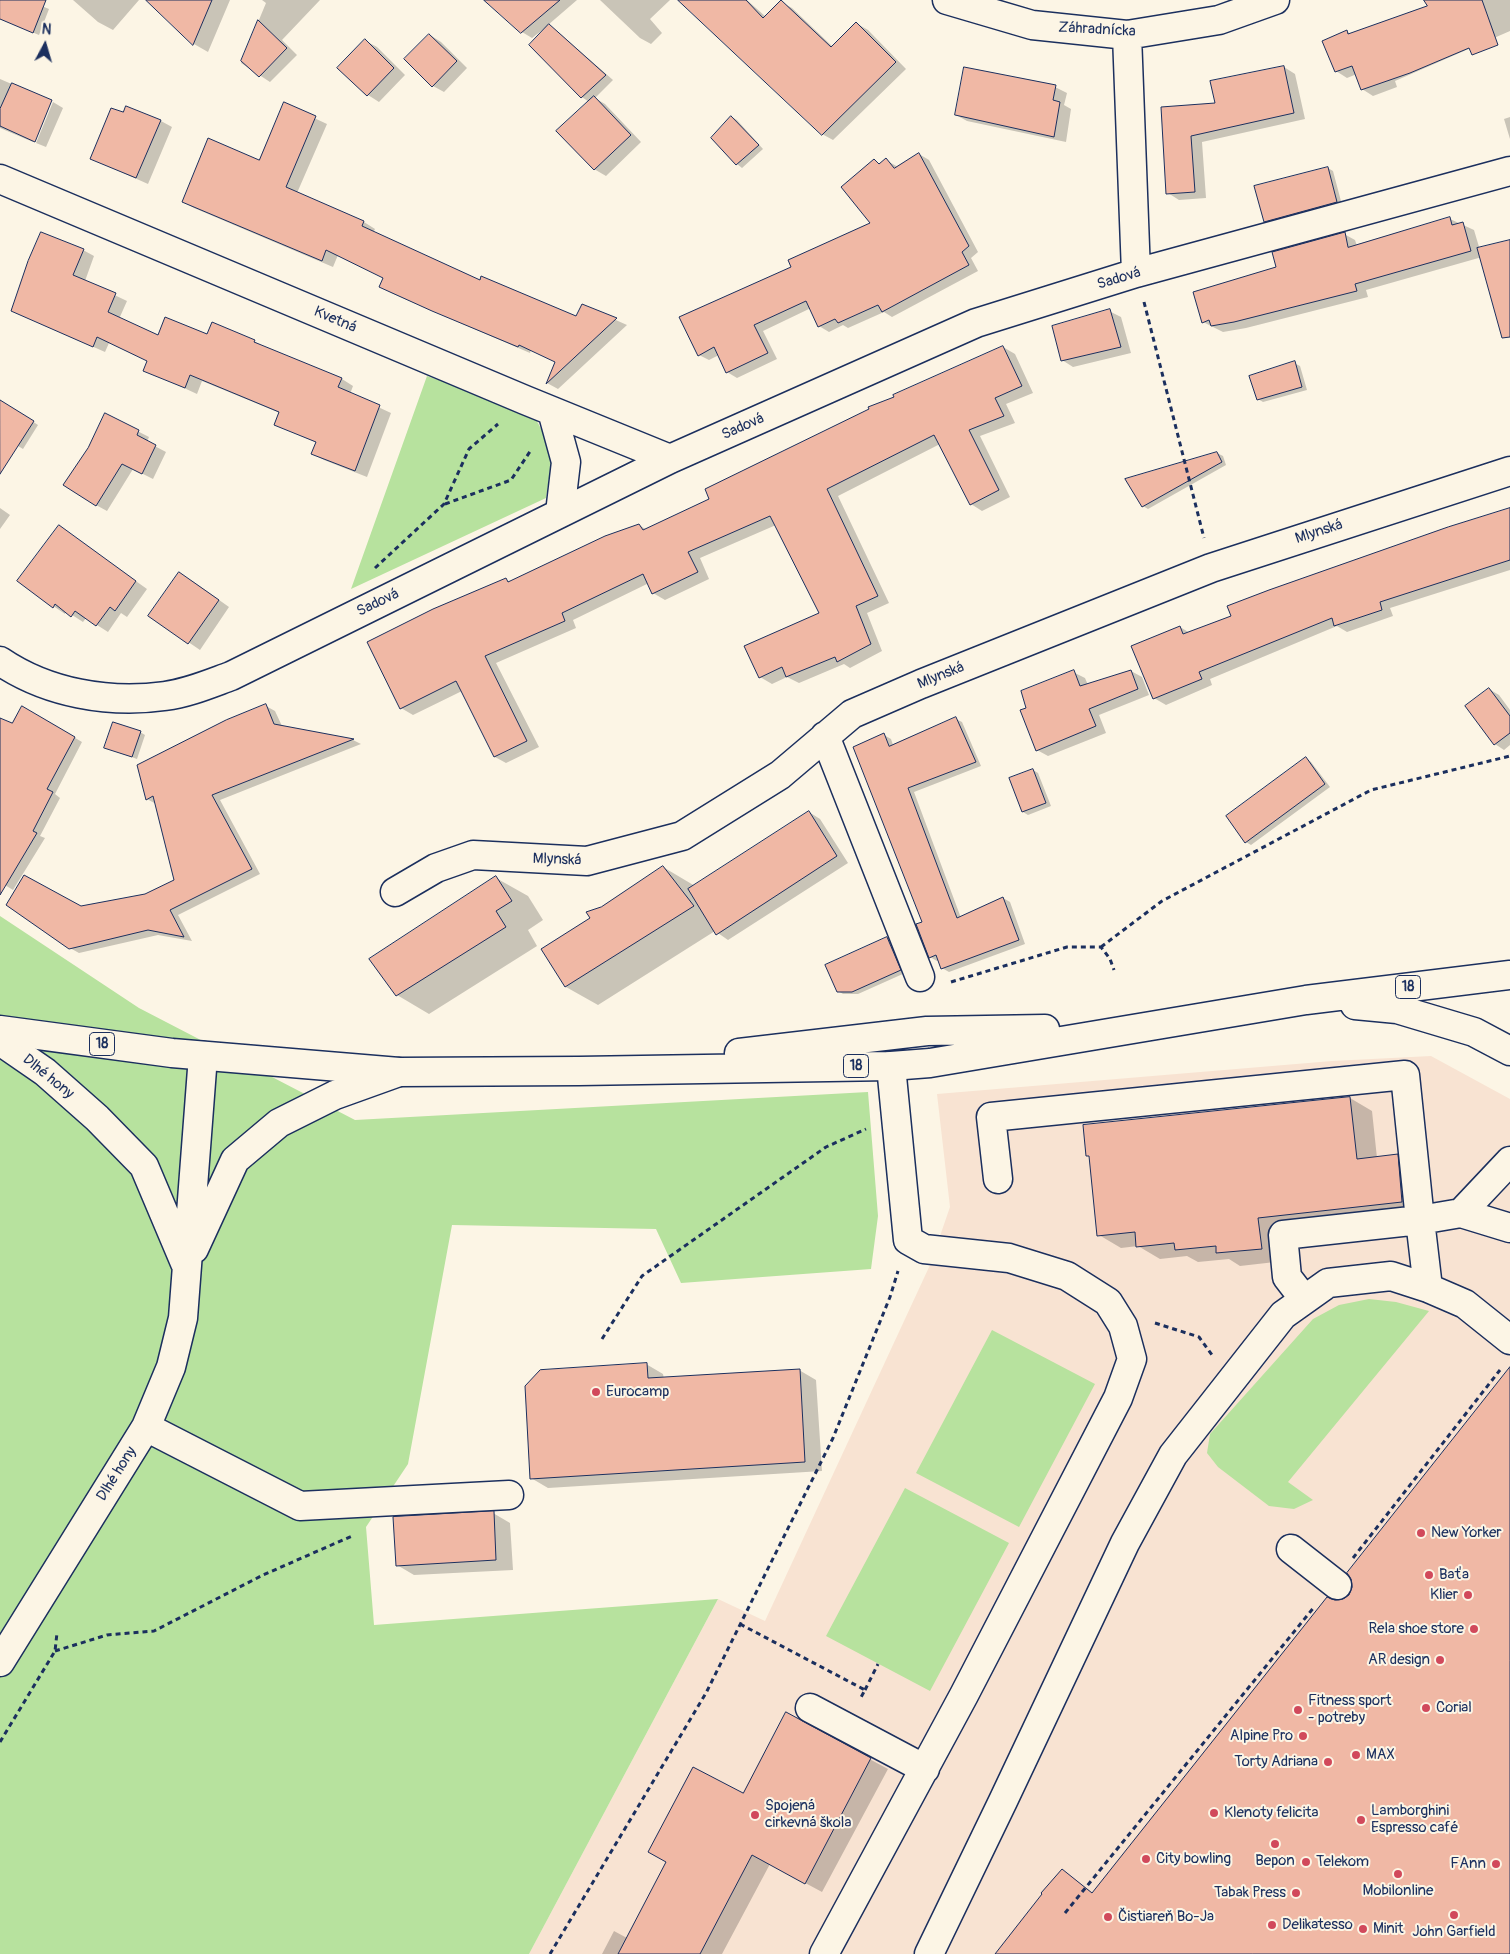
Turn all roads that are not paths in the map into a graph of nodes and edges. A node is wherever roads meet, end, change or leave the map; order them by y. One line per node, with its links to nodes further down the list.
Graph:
1 (947, 0): 3 (street, Záhradnícka)
2 (1275, 0): 3 (street, Záhradnícka)
3 (1127, 34): 6 (street)
4 (1510, 172): 6 (street, Sadová)
5 (0, 179): 7 (street, Kvetná)
6 (1136, 273): 8 (street, Sadová)
7 (539, 406): 8 (street, Kvetná); 10 (street)
8 (670, 459): 10 (street, Sadová)
9 (1510, 471): 12 (street, Mlynská)
10 (560, 513): 11 (street, Sadová)
11 (0, 661)
12 (825, 736): 13 (street, Mlynská); 15 (street)
13 (396, 892)
14 (1510, 975): 16 (street, 18)
15 (920, 977)
16 (1306, 1000): 17 (street, 18); 20 (street)
17 (1131, 1028): 22 (street, 18); 24 (street, 18)
18 (0, 1030): 21 (street, 18)
19 (0, 1041): 30 (street, Dlhé hony)
20 (1510, 1051)
21 (203, 1056): 23 (street, 18); 30 (street, Dlhé hony)
22 (891, 1066): 24 (street, 18); 40 (street)
23 (399, 1072): 24 (street, 18); 30 (street)
24 (579, 1072)
25 (1510, 1161): 27 (street)
26 (998, 1180): 28 (street)
27 (1461, 1213): 28 (street); 29 (street)
28 (1420, 1220): 31 (street); 32 (street)
29 (1510, 1228)
30 (186, 1266): 34 (street, Dlhé hony)
31 (1428, 1288): 32 (street); 33 (street)
32 (1304, 1299): 42 (street)
33 (1510, 1340)
34 (146, 1427): 35 (street); 38 (street, Dlhé hony)
35 (509, 1495)
36 (1291, 1549): 37 (street)
37 (1335, 1584)
38 (0, 1662)
39 (810, 1708): 40 (street)
40 (924, 1769): 41 (street)
41 (824, 1954)
42 (929, 1954)

